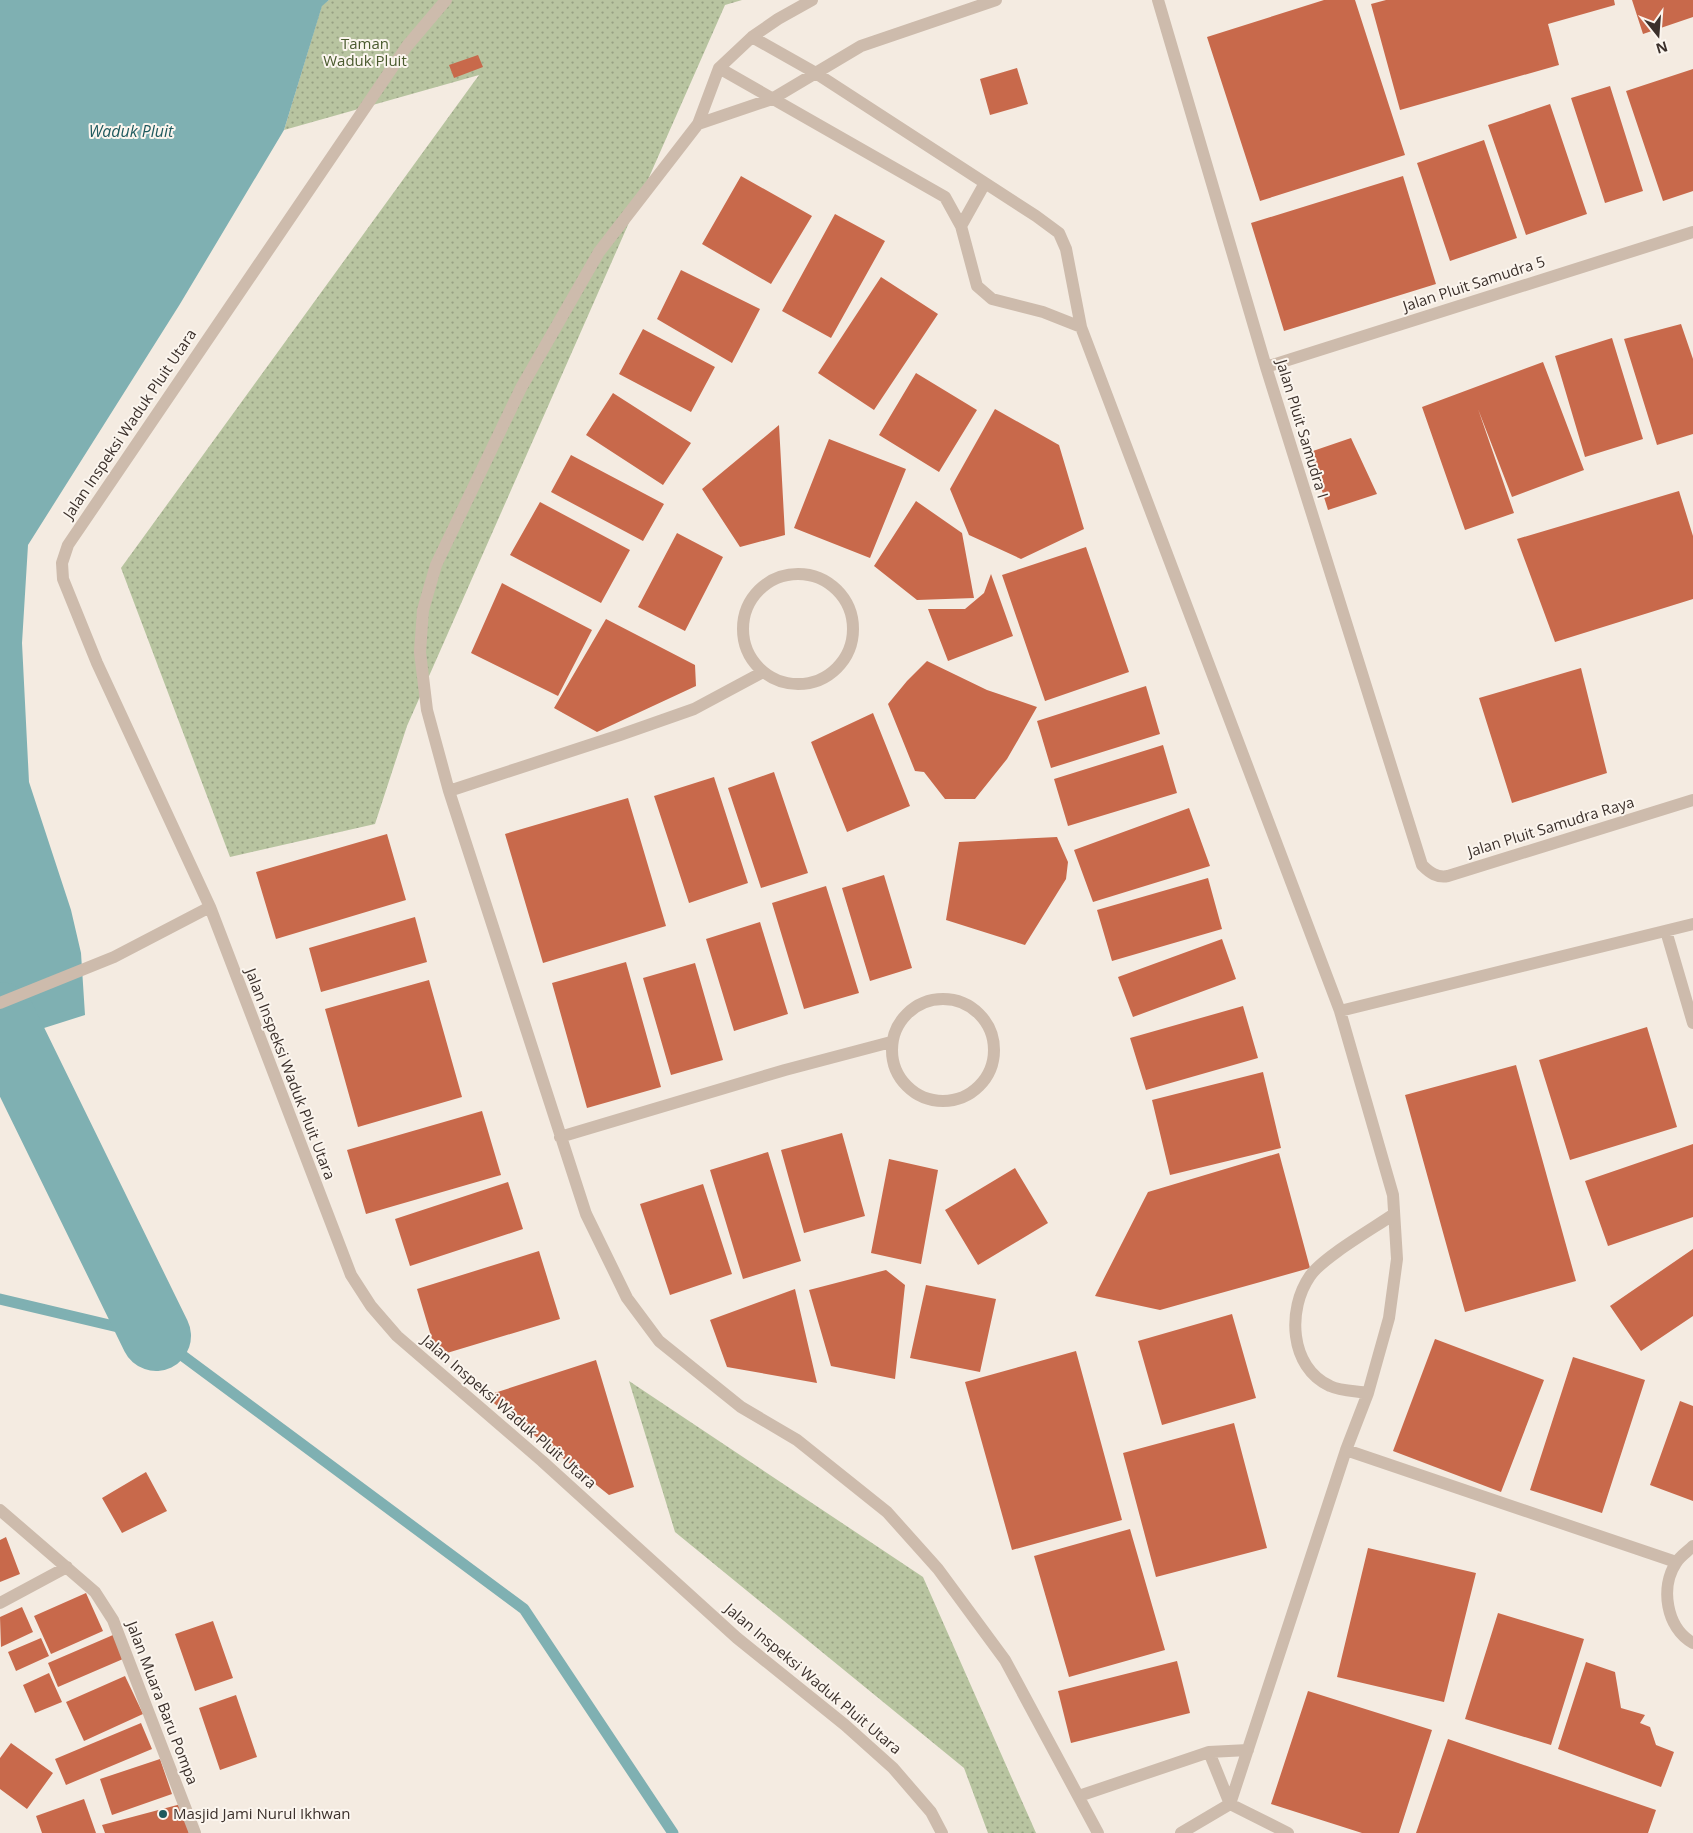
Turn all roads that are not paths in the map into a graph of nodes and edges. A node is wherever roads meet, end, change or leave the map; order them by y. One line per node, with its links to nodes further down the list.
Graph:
1 (446, 0): 19 (street, Jalan Inspeksi Waduk Pluit Utara)
2 (812, 0): 5 (street)
3 (996, 0): 7 (street)
4 (1158, 0): 14 (street, Jalan Pluit Samudra I)
5 (752, 37): 6 (street); 7 (street)
6 (719, 68): 8 (street); 9 (street)
7 (814, 72): 8 (street); 10 (street)
8 (772, 99): 9 (street); 11 (street)
9 (698, 124): 16 (street)
10 (986, 183): 11 (street); 13 (street)
11 (961, 226): 13 (street)
12 (1693, 232): 14 (street, Jalan Pluit Samudra 5)
13 (1081, 327): 23 (street)
14 (1266, 367): 18 (street, Jalan Pluit Samudra I)
15 (763, 672): 15 (street); 16 (street)
16 (449, 791): 26 (street)
17 (1693, 800): 18 (street, Jalan Pluit Samudra Raya)
18 (1422, 865)
19 (210, 907): 22 (street); 41 (street, Jalan Inspeksi Waduk Pluit Utara)
20 (1693, 924): 21 (street)
21 (1666, 931): 23 (street); 24 (street)
22 (0, 1002)
23 (1340, 1011): 27 (street)
24 (1693, 1024)
25 (891, 1042): 25 (street); 26 (street)
26 (560, 1137): 38 (street)
27 (1394, 1214): 28 (street); 28 (street)
28 (1368, 1393): 29 (street)
29 (1346, 1450): 32 (street); 36 (street)
30 (0, 1510): 33 (street, Jalan Muara Baru Pompa)
31 (1693, 1546): 32 (street)
32 (1676, 1562): 35 (street)
33 (67, 1567): 34 (street); 40 (street, Jalan Muara Baru Pompa)
34 (0, 1603)
35 (1693, 1643)
36 (1248, 1750): 37 (street); 39 (street)
37 (1209, 1752): 38 (street); 39 (street)
38 (1079, 1796): 42 (street)
39 (1230, 1804): 43 (street); 44 (street)
40 (195, 1833)
41 (942, 1833)
42 (1098, 1833)
43 (1181, 1833)
44 (1288, 1833)

